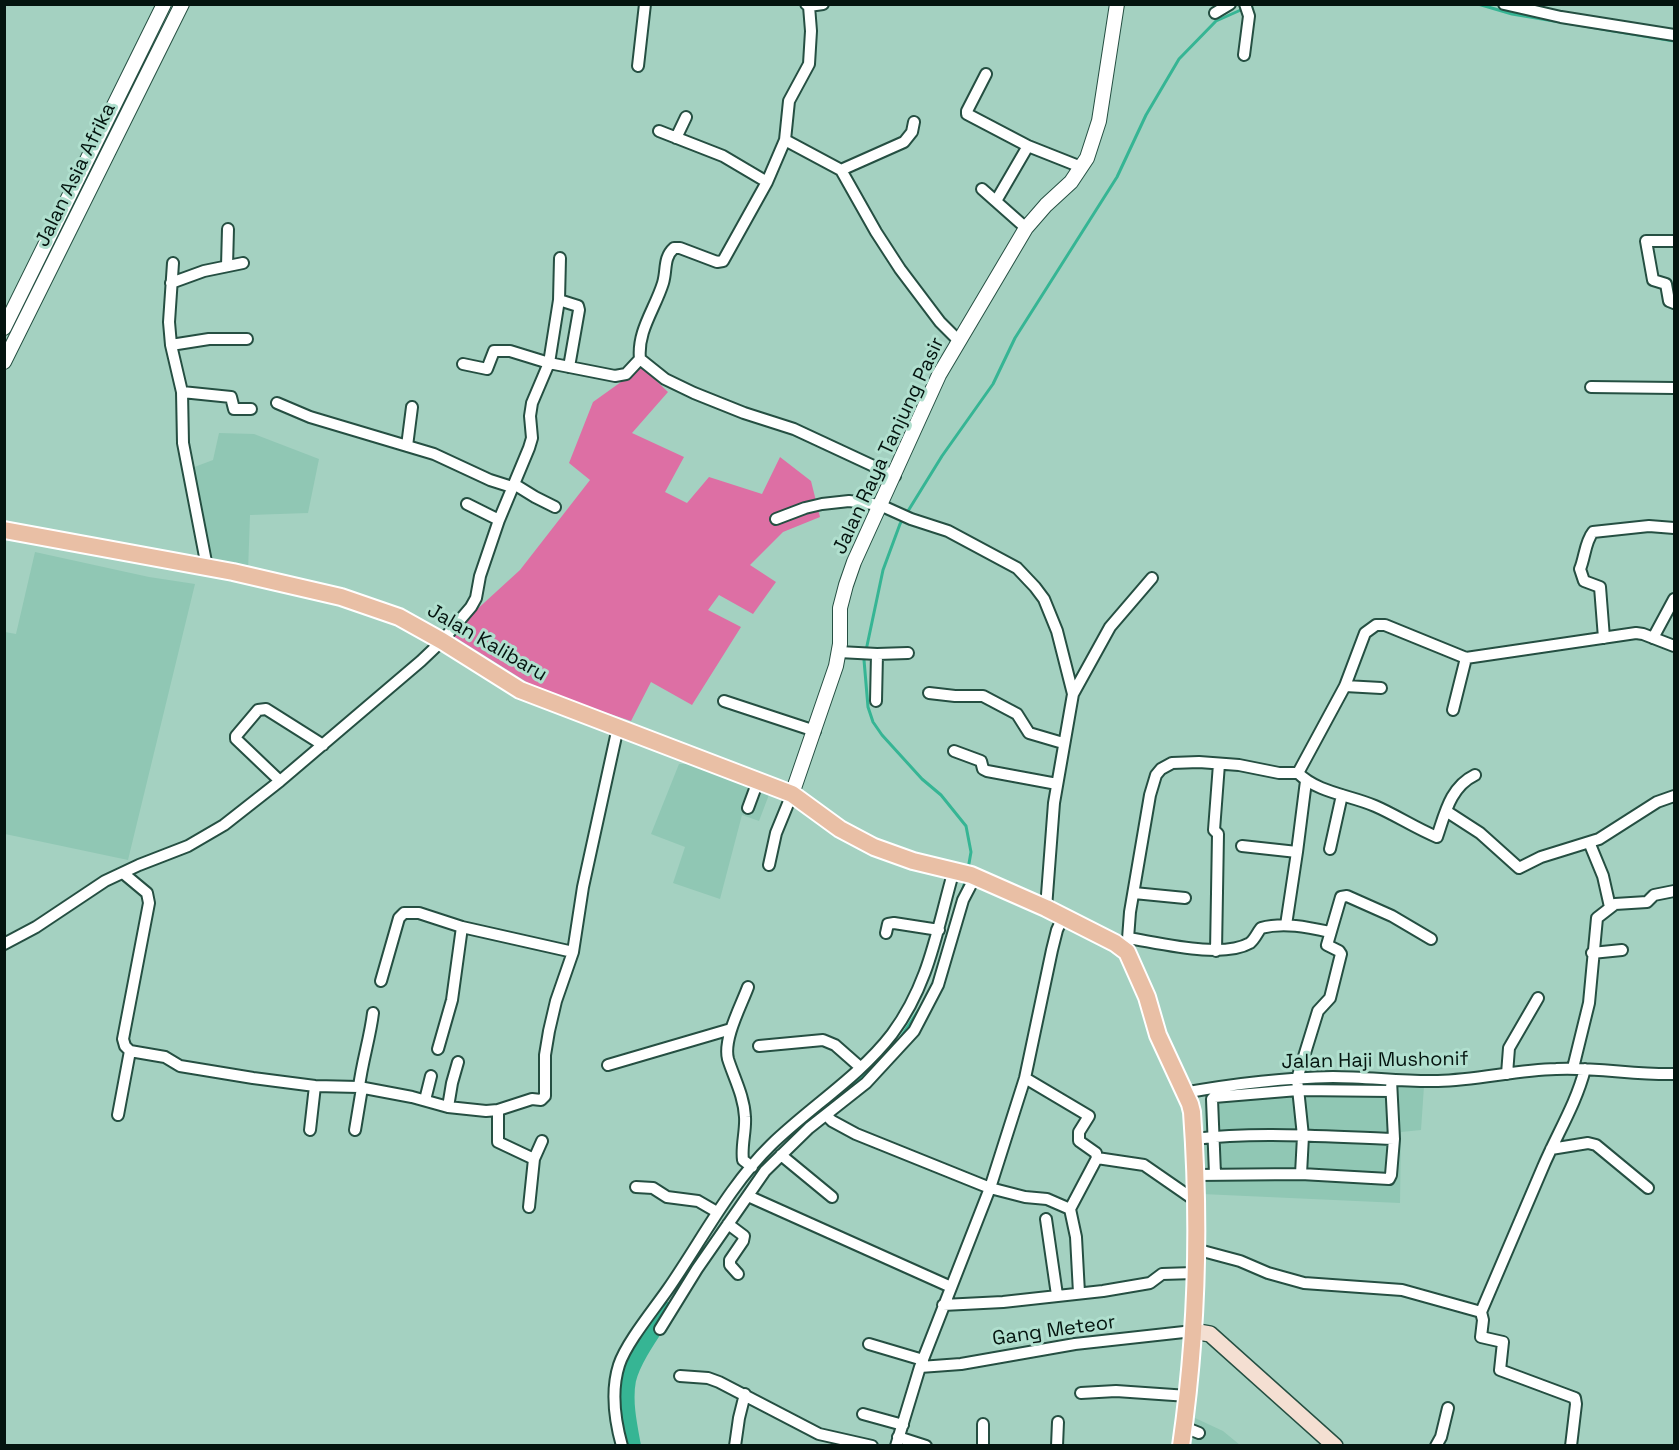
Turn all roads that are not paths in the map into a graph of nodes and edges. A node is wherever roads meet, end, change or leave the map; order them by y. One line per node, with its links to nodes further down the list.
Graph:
1 (164, 4): 36 (street, Jalan Asia Afrika)
2 (182, 4): 41 (street, Jalan Asia Afrika)
3 (645, 4): 13 (street)
4 (823, 4): 7 (street)
5 (1117, 4): 21 (street, Jalan Raya Tanjung Pasir)
6 (1230, 4): 10 (street)
7 (808, 5): 19 (street)
8 (1507, 5): 11 (street)
9 (1247, 8): 12 (street)
10 (1215, 13)
11 (1674, 35)
12 (1244, 55)
13 (638, 66)
14 (986, 75): 20 (street)
15 (686, 117): 18 (street)
16 (914, 122): 22 (street)
17 (659, 131): 18 (street)
18 (676, 138): 23 (street)
19 (785, 140): 22 (street); 23 (street)
20 (1028, 146): 21 (street); 25 (street)
21 (1081, 167): 26 (street, Jalan Raya Tanjung Pasir)
22 (841, 170): 38 (street)
23 (767, 182): 40 (street)
24 (982, 189): 25 (street)
25 (996, 201): 26 (street)
26 (1026, 228): 38 (street, Jalan Raya Tanjung Pasir)
27 (228, 229): 32 (street)
28 (1674, 241): 35 (street)
29 (560, 258): 34 (street)
30 (173, 262): 33 (street)
31 (243, 263): 32 (street)
32 (227, 266): 33 (street)
33 (171, 283): 39 (street)
34 (559, 300): 42 (street); 44 (street)
35 (1674, 303)
36 (4, 327)
37 (248, 339): 39 (street)
38 (959, 341): 52 (street, Jalan Raya Tanjung Pasir)
39 (171, 345): 47 (street)
40 (640, 359): 44 (street); 52 (street)
41 (4, 362)
42 (549, 363): 43 (street); 44 (street); 53 (street)
43 (463, 364)
44 (569, 367)
45 (1592, 387): 46 (street)
46 (1674, 388)
47 (182, 392): 50 (street); 61 (street)
48 (278, 403): 51 (street)
49 (412, 407): 51 (street)
50 (251, 409)
51 (407, 446): 53 (street)
52 (895, 476): 56 (street, Jalan Raya Tanjung Pasir)
53 (513, 485): 55 (street); 58 (street)
54 (467, 504): 58 (street)
55 (555, 507)
56 (884, 507): 57 (street); 68 (street, Jalan Raya Tanjung Pasir); 75 (street)
57 (776, 519)
58 (499, 520): 66 (street)
59 (1674, 528): 64 (street)
60 (4, 530): 61 (main road, Jalan Kalibaru)
61 (207, 567): 66 (main road, Jalan Kalibaru)
62 (1152, 578): 75 (street)
63 (1674, 599): 65 (street)
64 (1604, 638): 65 (street); 71 (street)
65 (1653, 638): 67 (street)
66 (442, 641): 79 (main road, Jalan Kalibaru); 82 (street)
67 (1674, 646)
68 (845, 652): 70 (street); 80 (street, Jalan Raya Tanjung Pasir)
69 (908, 653): 70 (street)
70 (873, 654): 77 (street)
71 (1466, 658): 72 (street); 78 (street)
72 (1345, 686): 73 (street); 86 (street)
73 (1381, 688)
74 (929, 693): 81 (street)
75 (1073, 694): 81 (street)
76 (724, 701): 80 (street)
77 (876, 701)
78 (1453, 710)
79 (618, 727): 88 (main road, Jalan Kalibaru); 118 (street)
80 (815, 730): 90 (street, Jalan Raya Tanjung Pasir)
81 (1063, 743): 89 (street)
82 (323, 745): 87 (street); 87 (street)
83 (954, 751): 89 (street)
84 (1219, 764): 86 (street); 103 (street); 117 (street)
85 (1474, 775): 94 (street)
86 (1302, 777): 91 (street); 98 (street)
87 (280, 781): 100 (street)
88 (758, 781): 90 (main road, Jalan Kalibaru); 93 (street)
89 (1057, 784): 106 (street)
90 (792, 794): 99 (street); 101 (main road, Jalan Kalibaru)
91 (1342, 795): 94 (street); 97 (street)
92 (1674, 796): 95 (street)
93 (748, 808)
94 (1446, 811): 95 (street)
95 (1589, 843): 105 (street)
96 (1242, 846): 98 (street)
97 (1330, 849)
98 (1298, 852): 108 (street)
99 (769, 865)
100 (123, 873): 114 (street); 127 (street)
101 (965, 873): 106 (main road, Jalan Kalibaru); 110 (street); 147 (street)
102 (1674, 891): 105 (street)
103 (1134, 893): 104 (street); 115 (street)
104 (1185, 898)
105 (1610, 907): 119 (street)
106 (1046, 908): 107 (main road, Jalan Kalibaru)
107 (1063, 917): 115 (main road, Jalan Kalibaru); 136 (street)
108 (1286, 925): 111 (street); 117 (street)
109 (462, 927): 118 (street); 120 (street); 126 (street)
110 (939, 930): 112 (street); 130 (street)
111 (1330, 932): 113 (street); 137 (street)
112 (886, 933)
113 (1431, 939)
114 (4, 944)
115 (1128, 945): 117 (street); 142 (main road)
116 (1622, 950): 119 (street)
117 (1216, 951)
118 (573, 952): 145 (street)
119 (1592, 953): 131 (street)
120 (381, 981)
121 (748, 987): 124 (street)
122 (1538, 998): 133 (street)
123 (373, 1013): 140 (street)
124 (732, 1029): 129 (street); 159 (street)
125 (759, 1046): 130 (street)
126 (438, 1049)
127 (130, 1051): 138 (street); 146 (street)
128 (458, 1062): 144 (street)
129 (608, 1065)
130 (861, 1067): 159 (street)
131 (1573, 1068): 132 (street, Jalan Haji Mushonif); 133 (street, Jalan Haji Mushonif)
132 (1585, 1069): 134 (street, Jalan Haji Mushonif); 155 (street)
133 (1507, 1074): 139 (street, Jalan Haji Mushonif)
134 (1674, 1074)
135 (431, 1076): 143 (street)
136 (1025, 1078): 157 (street); 164 (street)
137 (1298, 1079): 139 (street, Jalan Haji Mushonif); 141 (street); 142 (street, Jalan Haji Mushonif)
138 (315, 1086): 140 (street); 148 (street)
139 (1391, 1086): 141 (street); 153 (street)
140 (361, 1088): 143 (street); 149 (street)
141 (1298, 1090): 150 (street); 151 (street)
142 (1184, 1093): 152 (main road)
143 (425, 1100): 144 (street)
144 (448, 1107): 145 (street)
145 (498, 1110): 158 (street)
146 (118, 1115)
147 (826, 1115): 156 (street); 164 (street)
148 (310, 1130)
149 (355, 1130)
150 (1303, 1136): 151 (street); 153 (street); 161 (street)
151 (1214, 1137): 152 (street); 160 (street)
152 (1194, 1139): 162 (main road)
153 (1394, 1139): 161 (street)
154 (542, 1141): 158 (street)
155 (1551, 1149): 165 (street); 181 (street)
156 (781, 1155): 166 (street); 167 (street)
157 (1097, 1158): 168 (street); 170 (street)
158 (534, 1159): 169 (street)
159 (752, 1167): 171 (street)
160 (1215, 1174): 161 (street); 162 (street)
161 (1301, 1174)
162 (1196, 1175): 168 (main road)
163 (636, 1187): 171 (street)
164 (990, 1188): 170 (street); 177 (street)
165 (1648, 1188)
166 (748, 1196): 173 (street); 177 (street)
167 (832, 1197)
168 (1196, 1201): 174 (main road)
169 (529, 1207)
170 (1070, 1209): 178 (street)
171 (717, 1212): 196 (street)
172 (1046, 1219): 179 (street)
173 (728, 1224): 176 (street); 182 (street)
174 (1195, 1249): 175 (main road); 181 (street)
175 (1194, 1273): 178 (street); 183 (main road)
176 (738, 1274)
177 (951, 1287): 180 (street)
178 (1079, 1293): 179 (street)
179 (1057, 1295): 180 (street)
180 (943, 1305): 185 (street)
181 (1481, 1312): 205 (street)
182 (660, 1329)
183 (1193, 1331): 185 (street, Gang Meteor); 189 (main road); 203 (main road)
184 (868, 1344): 185 (street)
185 (921, 1363): 194 (street)
186 (680, 1376): 188 (street)
187 (1081, 1393): 189 (street)
188 (745, 1394): 197 (street); 198 (street)
189 (1188, 1396): 202 (main road)
190 (1448, 1408): 204 (street)
191 (863, 1414): 194 (street)
192 (1058, 1422): 201 (street)
193 (983, 1424): 200 (street)
194 (903, 1425): 195 (street)
195 (897, 1441): 199 (street)
196 (622, 1446)
197 (735, 1446)
198 (872, 1446)
199 (926, 1446)
200 (983, 1446)
201 (1057, 1446)
202 (1181, 1446)
203 (1335, 1446)
204 (1436, 1446)
205 (1570, 1446)

